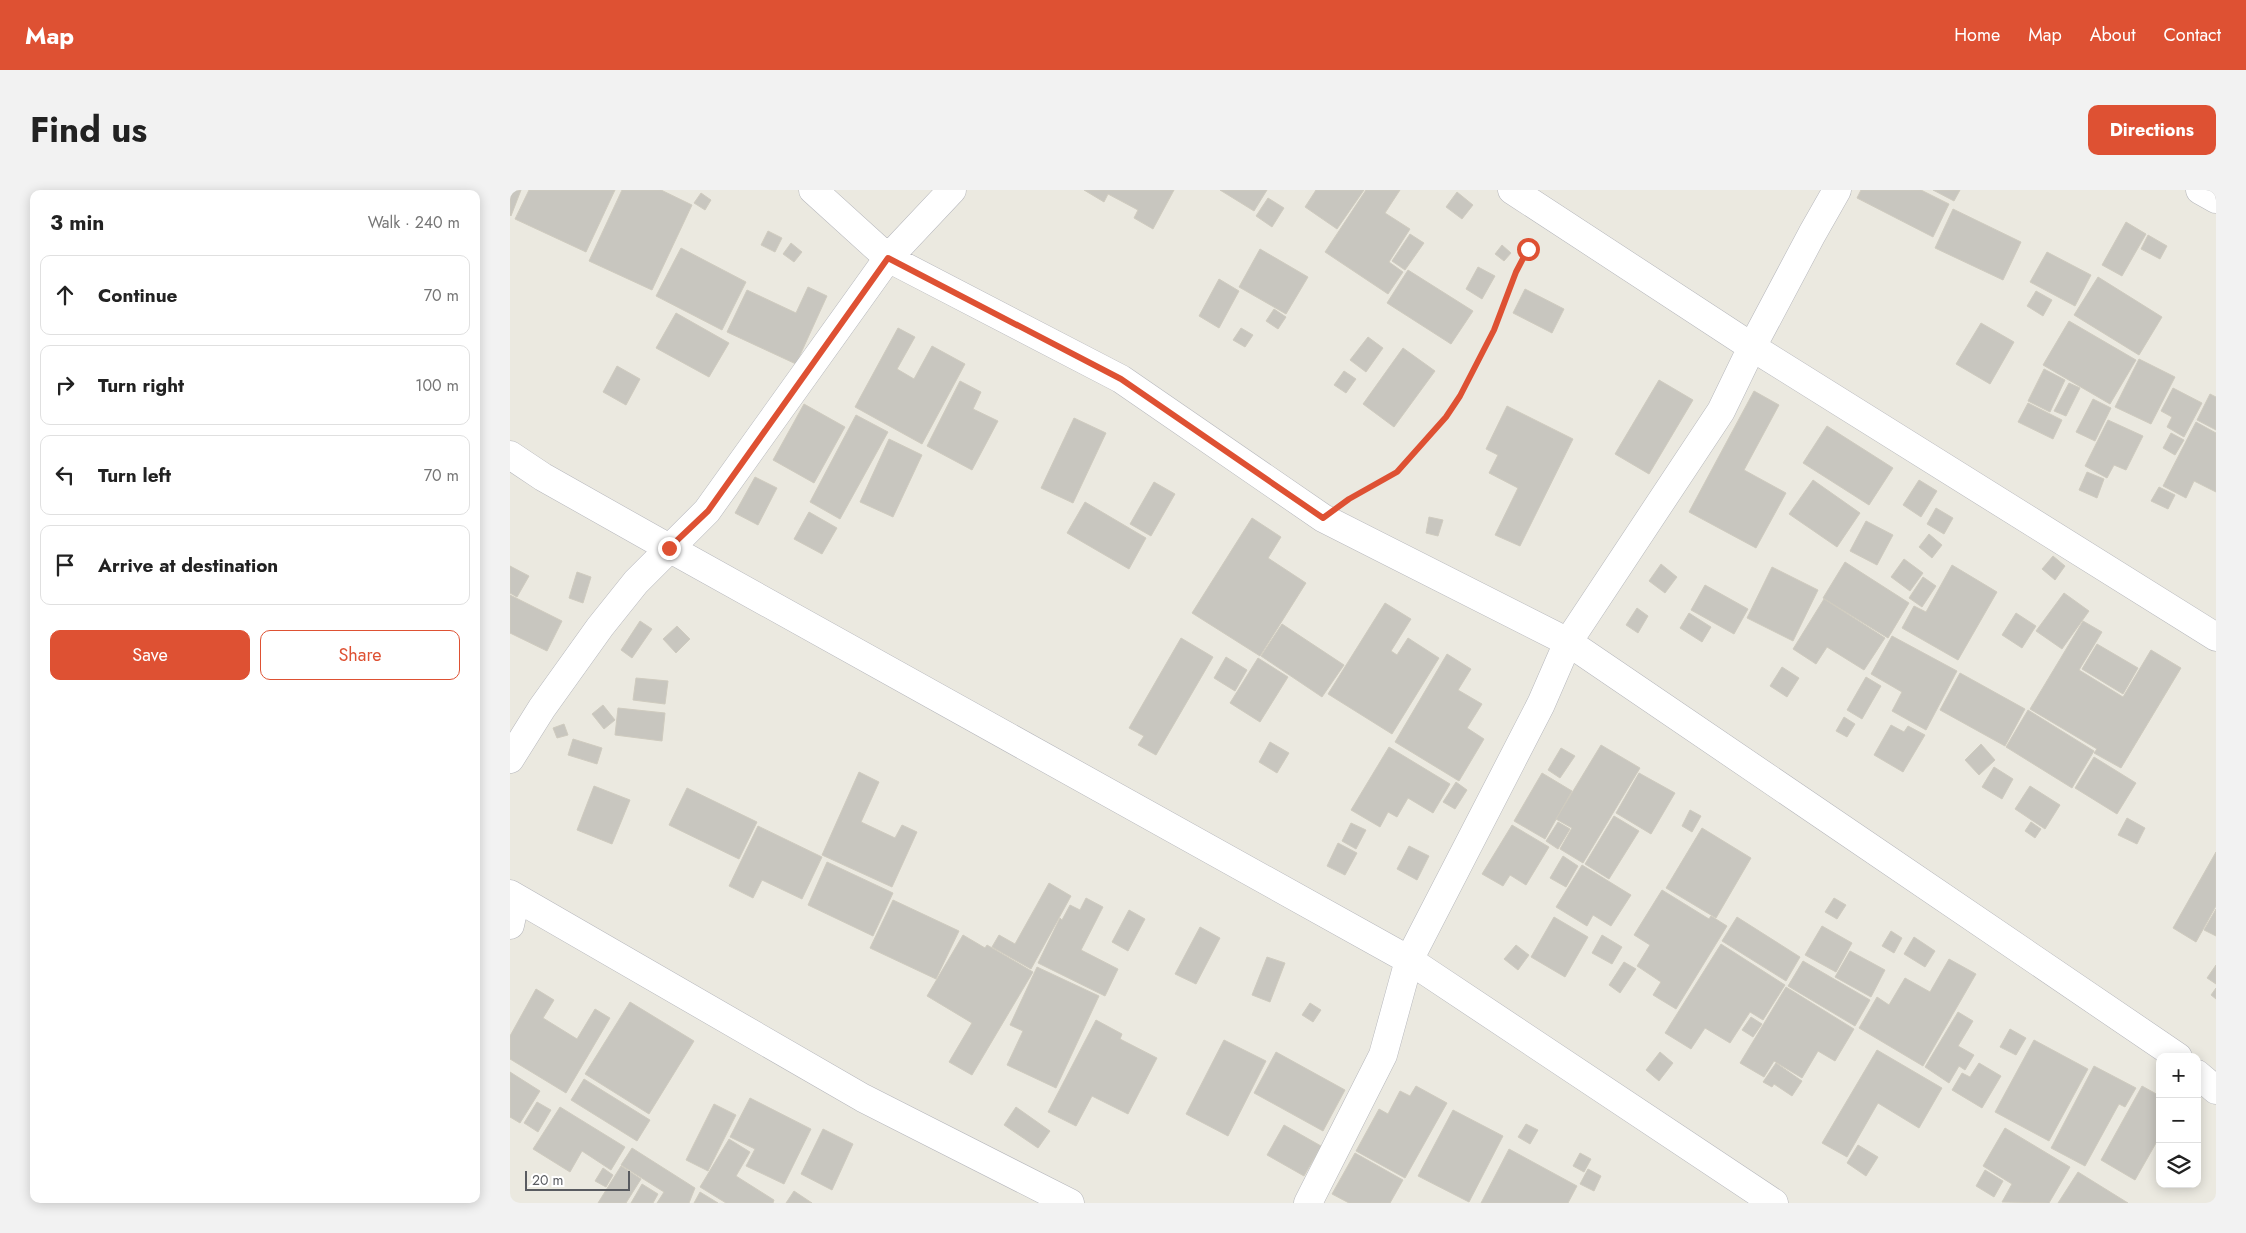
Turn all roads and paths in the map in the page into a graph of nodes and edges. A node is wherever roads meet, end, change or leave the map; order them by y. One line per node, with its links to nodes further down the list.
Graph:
1 (813, 190): 8 (street)
2 (952, 190): 8 (street)
3 (1512, 190): 7 (street)
4 (1838, 190): 9 (street)
5 (2200, 190): 6 (street)
6 (2216, 199)
7 (1543, 211): 9 (street); 11 (path)
8 (888, 258): 11 (street); 12 (street)
9 (1752, 347): 13 (street); 14 (street)
10 (510, 456): 12 (street)
11 (1323, 518): 14 (street)
12 (669, 548): 15 (street); 18 (street)
13 (2216, 637)
14 (1568, 642): 18 (street); 19 (street)
15 (510, 759)
16 (513, 896): 17 (street); 22 (street)
17 (510, 925)
18 (1409, 960): 23 (street); 24 (street)
19 (2172, 1053)
20 (2201, 1077): 21 (street)
21 (2216, 1090)
22 (1070, 1203)
23 (1308, 1203)
24 (1774, 1203)

